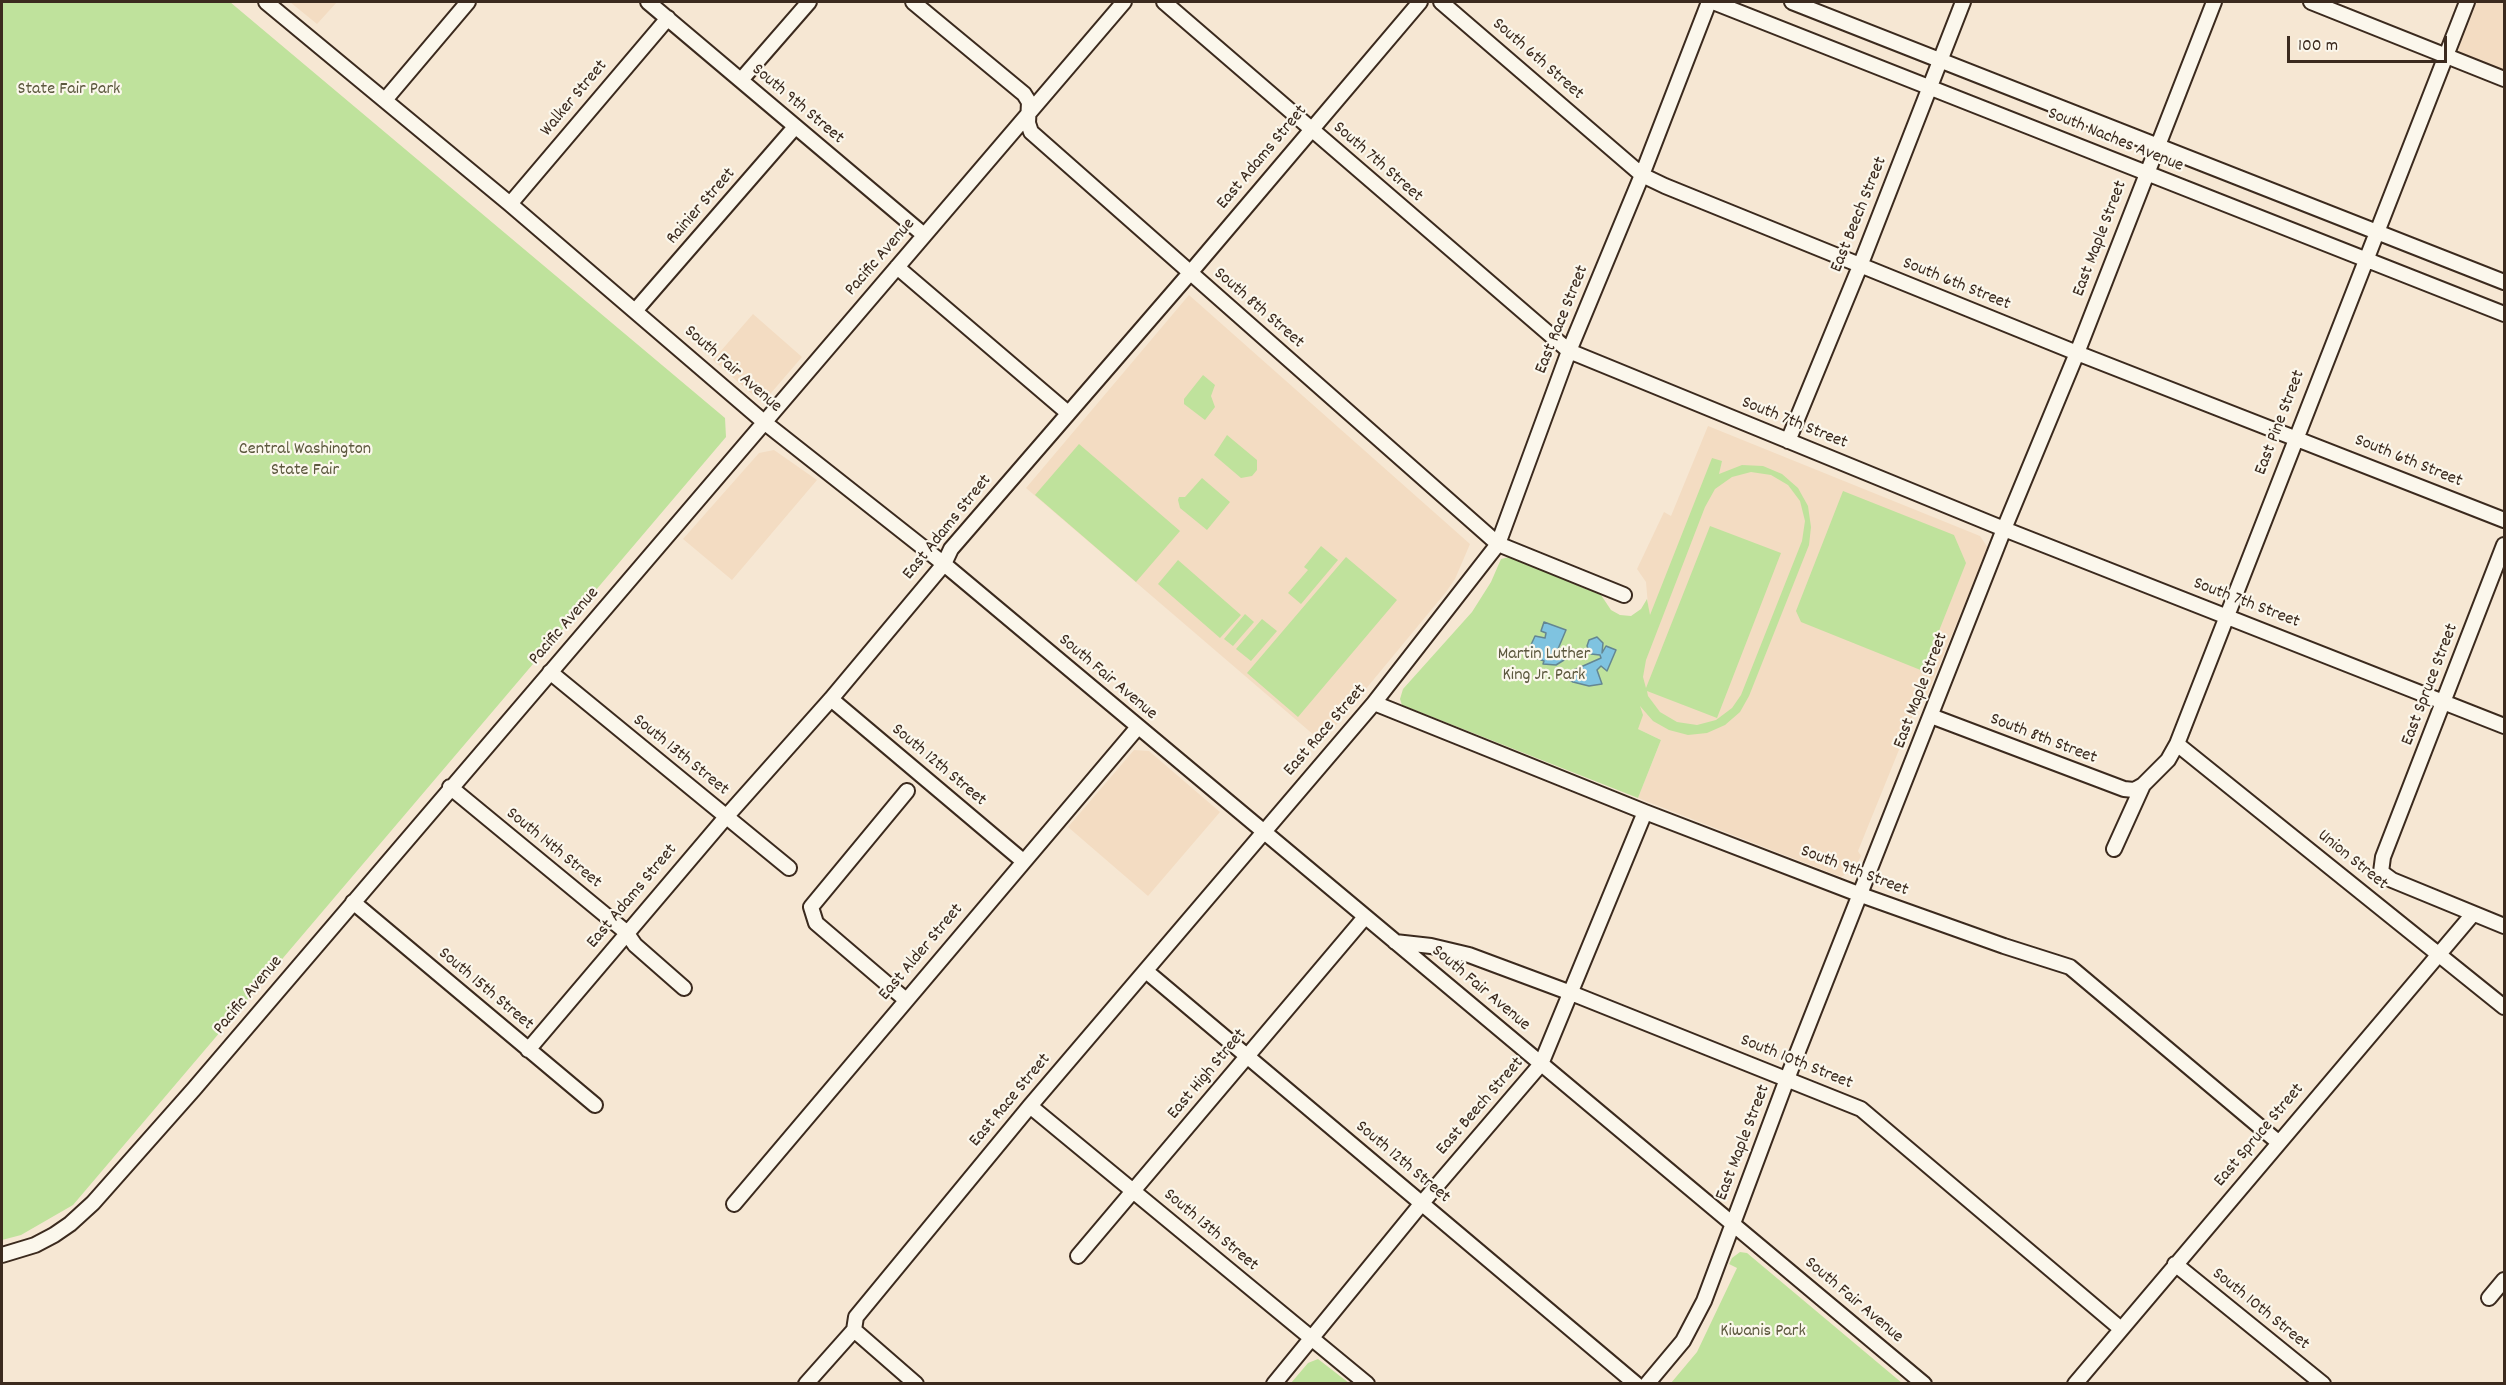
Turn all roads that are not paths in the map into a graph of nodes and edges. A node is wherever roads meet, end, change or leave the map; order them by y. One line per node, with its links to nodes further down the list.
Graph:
1 (267, 2): 22 (street, South Fair Avenue)
2 (468, 2): 22 (street)
3 (648, 2): 16 (street, South 9th Street)
4 (809, 2): 20 (street)
5 (914, 2): 23 (street, South 8th Street)
6 (1124, 2): 23 (street, Pacific Avenue)
7 (1164, 2): 25 (street, South 7th Street)
8 (1420, 2): 25 (street, East Adams Street)
9 (1441, 2): 28 (street, South 6th Street)
10 (1711, 2): 21 (street, South Naches Avenue); 28 (street, East Race Street)
11 (1792, 2): 18 (street, South Naches Avenue)
12 (1963, 2): 18 (street, East Beech Street)
13 (2214, 2): 26 (street, East Maple Street)
14 (2311, 2): 17 (street)
15 (2467, 2): 17 (street, East Pine Street)
16 (668, 18): 20 (street, South 9th Street); 29 (street, Walker Street)
17 (2446, 56): 19 (street); 30 (street, East Pine Street)
18 (1941, 60): 21 (street, East Beech Street); 26 (street, South Naches Avenue)
19 (2505, 79)
20 (741, 80): 24 (street, South 9th Street)
21 (1931, 86): 27 (street, South Naches Avenue); 33 (street, East Beech Street)
22 (384, 100): 29 (street, South Fair Avenue)
23 (1029, 113): 31 (street, Pacific Avenue); 35 (street, South 8th Street)
24 (795, 127): 31 (street, South 9th Street); 37 (street, Rainier Street)
25 (1311, 130): 35 (street, East Adams Street); 39 (street, South 7th Street)
26 (2157, 145): 27 (street, East Maple Street); 30 (street, South Naches Avenue)
27 (2146, 173): 32 (street, South Naches Avenue); 40 (street, East Maple Street)
28 (1642, 175): 33 (street, South 6th Street); 39 (street, East Race Street)
29 (510, 204): 37 (street, South Fair Avenue)
30 (2376, 230): 32 (street, East Pine Street); 36 (street, South Naches Avenue)
31 (924, 235): 34 (street, Pacific Avenue)
32 (2365, 259): 38 (street, South Naches Avenue); 43 (street, East Pine Street)
33 (1860, 266): 40 (street, South 6th Street); 44 (street, East Beech Street)
34 (897, 267): 41 (street); 42 (street, Pacific Avenue)
35 (1190, 273): 41 (street, East Adams Street); 47 (street, South 8th Street)
36 (2505, 282)
37 (635, 311): 42 (street, South Fair Avenue)
38 (2505, 314)
39 (1569, 351): 44 (street, South 7th Street); 47 (street, East Race Street)
40 (2077, 353): 43 (street, South 6th Street); 46 (street, East Maple Street)
41 (1068, 413): 49 (street, East Adams Street)
42 (764, 422): 49 (street, South Fair Avenue); 52 (street, Pacific Avenue)
43 (2295, 437): 45 (street, South 6th Street); 51 (street, East Pine Street)
44 (1788, 441): 46 (street, South 7th Street)
45 (2505, 520)
46 (2004, 529): 51 (street, South 7th Street); 56 (street, East Maple Street)
47 (1498, 544): 50 (street, South 8th Street); 55 (street, East Race Street)
48 (2505, 545): 54 (street, East Spruce Street)
49 (944, 564): 53 (street, East Adams Street); 58 (street, South Fair Avenue)
50 (1624, 596)
51 (2226, 616): 54 (street, South 7th Street); 59 (street, East Pine Street)
52 (550, 672): 61 (street, Pacific Avenue); 64 (street, South 13th Street)
53 (831, 699): 64 (street, East Adams Street); 67 (street, South 12th Street)
54 (2443, 702): 57 (street, South 7th Street); 71 (street, East Spruce Street)
55 (1374, 703): 63 (street, South 9th Street); 65 (street, East Race Street)
56 (1931, 716): 60 (street, South 8th Street); 69 (street, East Maple Street)
57 (2505, 726)
58 (1138, 727): 65 (street, South Fair Avenue); 67 (street, East Alder Street)
59 (2177, 744): 60 (street, East Pine Street); 76 (street, Union Street)
60 (2144, 785): 66 (street, East Pine Street)
61 (450, 787): 70 (street, Pacific Avenue); 74 (street, South 14th Street)
62 (906, 791): 80 (street)
63 (1645, 812): 69 (street, South 9th Street); 79 (street, East Beech Street)
64 (726, 817): 68 (street, South 13th Street); 74 (street, East Adams Street)
65 (1264, 830): 72 (street, South Fair Avenue); 77 (street, East Race Street)
66 (2114, 849)
67 (1023, 861): 80 (street, East Alder Street)
68 (789, 868)
69 (1861, 895): 85 (street, East Maple Street); 88 (street, South 9th Street)
70 (353, 902): 82 (street, South 15th Street); 93 (street, Pacific Avenue)
71 (2474, 914): 73 (street); 76 (street, East Spruce Street)
72 (1365, 917): 75 (street, South Fair Avenue); 83 (street, East High Street)
73 (2505, 926)
74 (626, 932): 78 (street, South 14th Street); 82 (street, East Adams Street)
75 (1395, 942): 79 (street, South 10th Street); 84 (street, South Fair Avenue)
76 (2440, 954): 81 (street, Union Street); 88 (street, East Spruce Street)
77 (1146, 970): 83 (street, South 12th Street); 87 (street, East Race Street)
78 (684, 988)
79 (1571, 993): 84 (street, East Beech Street); 85 (street, South 10th Street)
80 (906, 1000): 91 (street, East Alder Street)
81 (2505, 1007)
82 (528, 1050): 86 (street, South 15th Street)
83 (1247, 1056): 89 (street, East High Street); 90 (street, South 12th Street)
84 (1541, 1064): 90 (street, East Beech Street); 92 (street, South Fair Avenue)
85 (1787, 1079): 92 (street, East Maple Street); 98 (street, South 10th Street)
86 (595, 1105)
87 (1030, 1106): 89 (street, South 13th Street); 99 (street, East Race Street)
88 (2278, 1142): 95 (street, East Spruce Street)
89 (1133, 1191): 94 (street, East High Street); 100 (street, South 13th Street)
90 (1422, 1203): 100 (street, East Beech Street); 105 (street, South 12th Street)
91 (734, 1204)
92 (1732, 1223): 106 (street, East Maple Street); 107 (street, South Fair Avenue)
93 (8, 1254)
94 (1078, 1256)
95 (2175, 1264): 98 (street, East Spruce Street); 109 (street, South 10th Street)
96 (2505, 1280): 97 (street)
97 (2489, 1298)
98 (2121, 1329): 108 (street, East Spruce Street)
99 (854, 1330): 101 (street, East Race Street); 102 (street)
100 (1311, 1338): 103 (street, East Beech Street); 104 (street, South 13th Street)
101 (806, 1383)
102 (916, 1383)
103 (1274, 1383)
104 (1366, 1383)
105 (1636, 1383)
106 (1647, 1383)
107 (1924, 1383)
108 (2075, 1383)
109 (2323, 1383)

